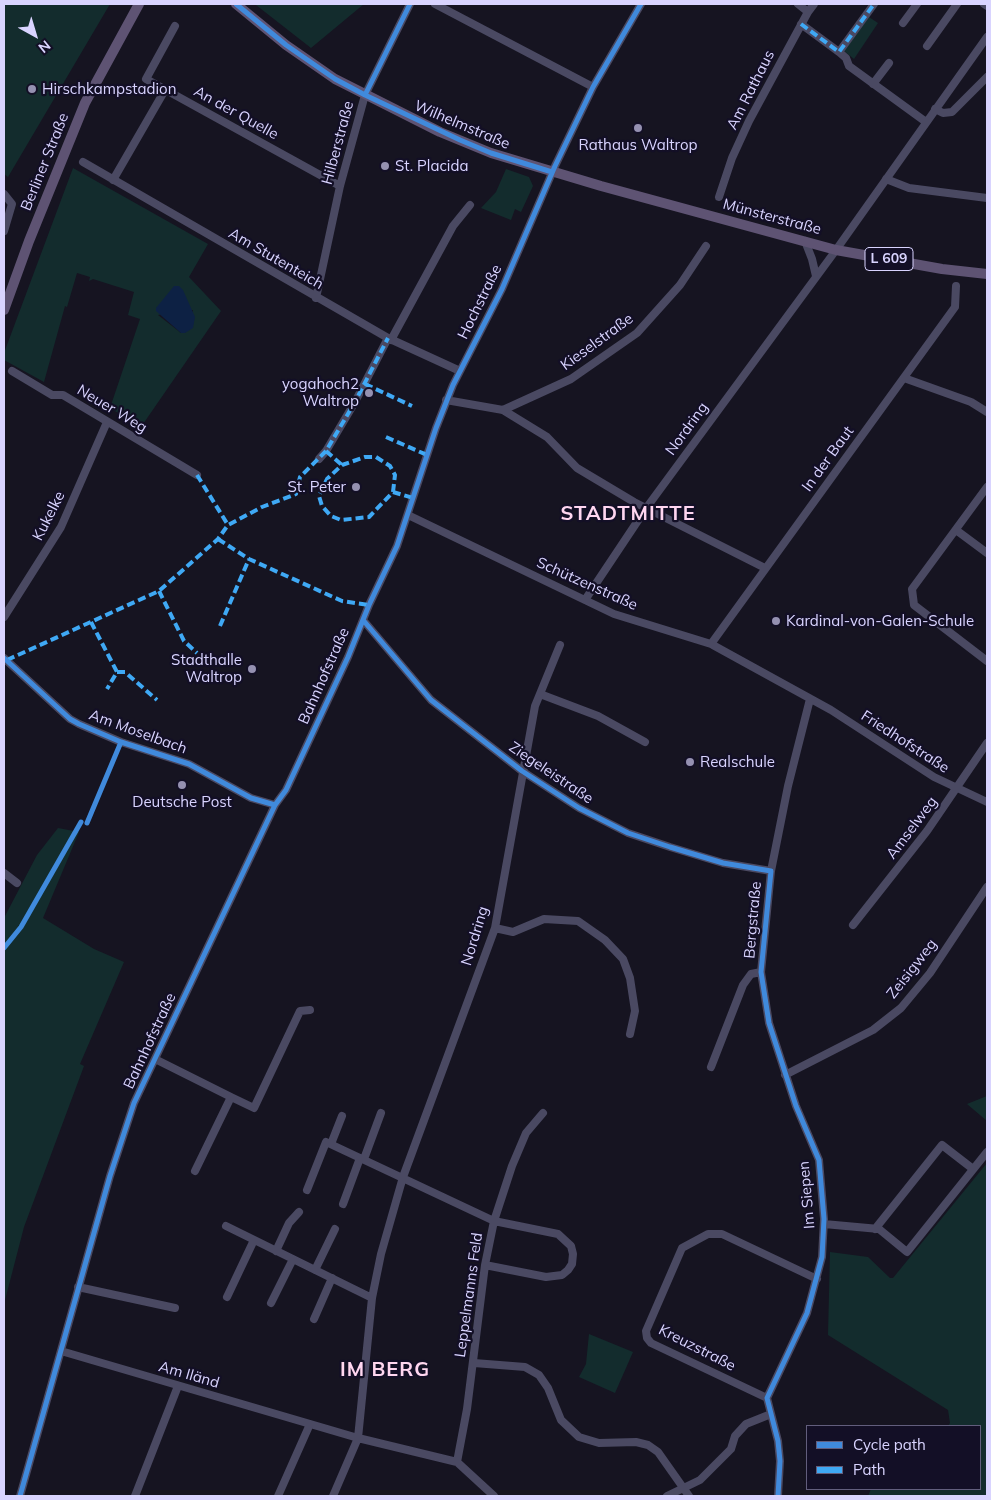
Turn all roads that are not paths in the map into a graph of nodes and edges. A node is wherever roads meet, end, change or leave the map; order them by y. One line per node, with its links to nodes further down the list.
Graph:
1 (140, 4): 45 (main road, Berliner Straße)
2 (236, 4): 25 (main road, L 609)
3 (410, 4): 25 (street, Hilberstraße)
4 (435, 4): 23 (street)
5 (641, 4): 23 (street, Hochstraße)
6 (798, 4): 13 (street)
7 (814, 4): 13 (street, Am Rathaus)
8 (874, 4): 19 (street)
9 (917, 4): 14 (street)
10 (958, 4): 18 (street)
11 (984, 4): 12 (street)
12 (987, 6)
13 (808, 12): 15 (street, Am Rathaus)
14 (903, 23)
15 (802, 24): 19 (street); 34 (street, Am Rathaus)
16 (175, 26): 24 (street, An der Quelle)
17 (987, 37): 26 (street, Nordring)
18 (927, 46)
19 (839, 52): 22 (street)
20 (889, 63): 22 (street)
21 (987, 77): 26 (street)
22 (873, 84): 27 (street)
23 (593, 87): 29 (street, Hochstraße)
24 (165, 90): 31 (street); 32 (street, An der Quelle)
25 (364, 95): 29 (main road, Wilhelmstraße / L 609); 32 (street, Hilberstraße)
26 (935, 109): 27 (street, Nordring)
27 (926, 122): 30 (street, Nordring)
28 (82, 162): 31 (street, Am Stutenteich)
29 (552, 172): 38 (main road, Münsterstraße / L 609); 48 (street, Hochstraße)
30 (886, 179): 35 (street); 40 (street, Nordring)
31 (113, 180): 44 (street, Am Stutenteich)
32 (340, 186): 44 (street, Hilberstraße)
33 (4, 194): 37 (street)
34 (719, 197)
35 (987, 198)
36 (470, 205): 46 (street)
37 (4, 232)
38 (805, 241): 40 (main road, Münsterstraße / L 609); 42 (street)
39 (706, 246): 51 (street, Kieselstraße)
40 (836, 250): 41 (main road, Münsterstraße / L 609); 42 (street, Nordring)
41 (987, 274)
42 (816, 276): 57 (street, Nordring)
43 (956, 286): 49 (street, In der Baut)
44 (316, 298): 46 (street, Am Stutenteich)
45 (4, 310)
46 (390, 339): 48 (street, Am Stutenteich); 54 (street)
47 (12, 371): 53 (street, Neuer Weg)
48 (460, 371): 50 (street, Hochstraße)
49 (904, 378): 52 (street); 61 (street, In der Baut)
50 (446, 400): 51 (street); 58 (street, Hochstraße)
51 (503, 410): 57 (street)
52 (987, 412)
53 (107, 422): 55 (street, Neuer Weg); 63 (street, Kukelke)
54 (319, 459)
55 (197, 475)
56 (987, 487): 59 (street)
57 (648, 507): 61 (street); 62 (street, Nordring)
58 (408, 515): 62 (street, Schützenstraße); 64 (street, Hochstraße)
59 (956, 530): 60 (street); 68 (street)
60 (987, 553)
61 (765, 568): 65 (street, In der Baut)
62 (585, 600): 65 (street, Schützenstraße)
63 (4, 617)
64 (363, 620): 73 (street, Ziegeleistraße); 76 (street, Bahnhofstraße)
65 (711, 644): 70 (street, Schützenstraße)
66 (560, 645): 69 (street, Nordring)
67 (5, 661): 76 (street, Am Moselbach)
68 (987, 661)
69 (540, 694): 71 (street); 73 (street, Nordring)
70 (810, 699): 74 (street, Friedhofstraße); 77 (street, Bergstraße)
71 (644, 742)
72 (987, 743): 74 (street, Amselweg)
73 (522, 771): 77 (street, Ziegeleistraße); 82 (street, Nordring)
74 (958, 788): 75 (street, Friedhofstraße); 81 (street, Amselweg)
75 (987, 802)
76 (275, 804): 86 (street, Bahnhofstraße)
77 (771, 871): 83 (street, Bergstraße)
78 (4, 873): 79 (street)
79 (17, 883)
80 (987, 887): 88 (street, Zeisigweg)
81 (853, 925)
82 (495, 928): 85 (street); 98 (street, Nordring)
83 (761, 972): 87 (street, Bergstraße); 88 (street, Im Siepen)
84 (310, 1010): 89 (street)
85 (630, 1034)
86 (155, 1060): 89 (street); 114 (street, Bahnhofstraße)
87 (710, 1067)
88 (785, 1075): 103 (street, Im Siepen)
89 (231, 1097): 97 (street)
90 (381, 1113): 95 (street)
91 (542, 1113): 102 (street, Leppelmanns Feld)
92 (342, 1116): 93 (street)
93 (331, 1144): 95 (street); 99 (street)
94 (987, 1152): 96 (street)
95 (362, 1158): 98 (street); 100 (street)
96 (973, 1169): 105 (street); 105 (street)
97 (194, 1171)
98 (403, 1176): 102 (street); 116 (street, Nordring)
99 (307, 1190)
100 (343, 1204)
101 (299, 1212): 108 (street)
102 (494, 1221): 110 (street, Leppelmanns Feld); 110 (street)
103 (824, 1224): 105 (street); 113 (street, Im Siepen)
104 (226, 1226): 107 (street)
105 (875, 1228)
106 (335, 1229): 111 (street)
107 (254, 1240): 108 (street); 115 (street)
108 (276, 1251): 109 (street)
109 (292, 1259): 111 (street); 117 (street)
110 (485, 1265): 121 (street, Leppelmanns Feld)
111 (315, 1270): 112 (street)
112 (332, 1278): 116 (street); 119 (street)
113 (817, 1279): 123 (street, Im Siepen); 123 (street, Kreuzstraße)
114 (78, 1287): 118 (street); 120 (street, Bahnhofstraße)
115 (227, 1297)
116 (372, 1298): 126 (street, Nordring)
117 (271, 1304)
118 (175, 1308)
119 (314, 1318)
120 (61, 1351): 122 (street, Am Iländ); 129 (street, Bahnhofstraße)
121 (474, 1363): 127 (street, Leppelmanns Feld); 128 (street)
122 (178, 1386): 125 (street, Am Iländ); 130 (street)
123 (767, 1398): 124 (street)
124 (771, 1414): 128 (street); 136 (street)
125 (310, 1424): 126 (street, Am Iländ); 131 (street)
126 (358, 1438): 127 (street); 132 (street, Nordring)
127 (457, 1462): 133 (street)
128 (685, 1487): 134 (street); 135 (street)
129 (20, 1496)
130 (135, 1496)
131 (278, 1496)
132 (333, 1496)
133 (494, 1496)
134 (667, 1496)
135 (689, 1496)
136 (778, 1496)

